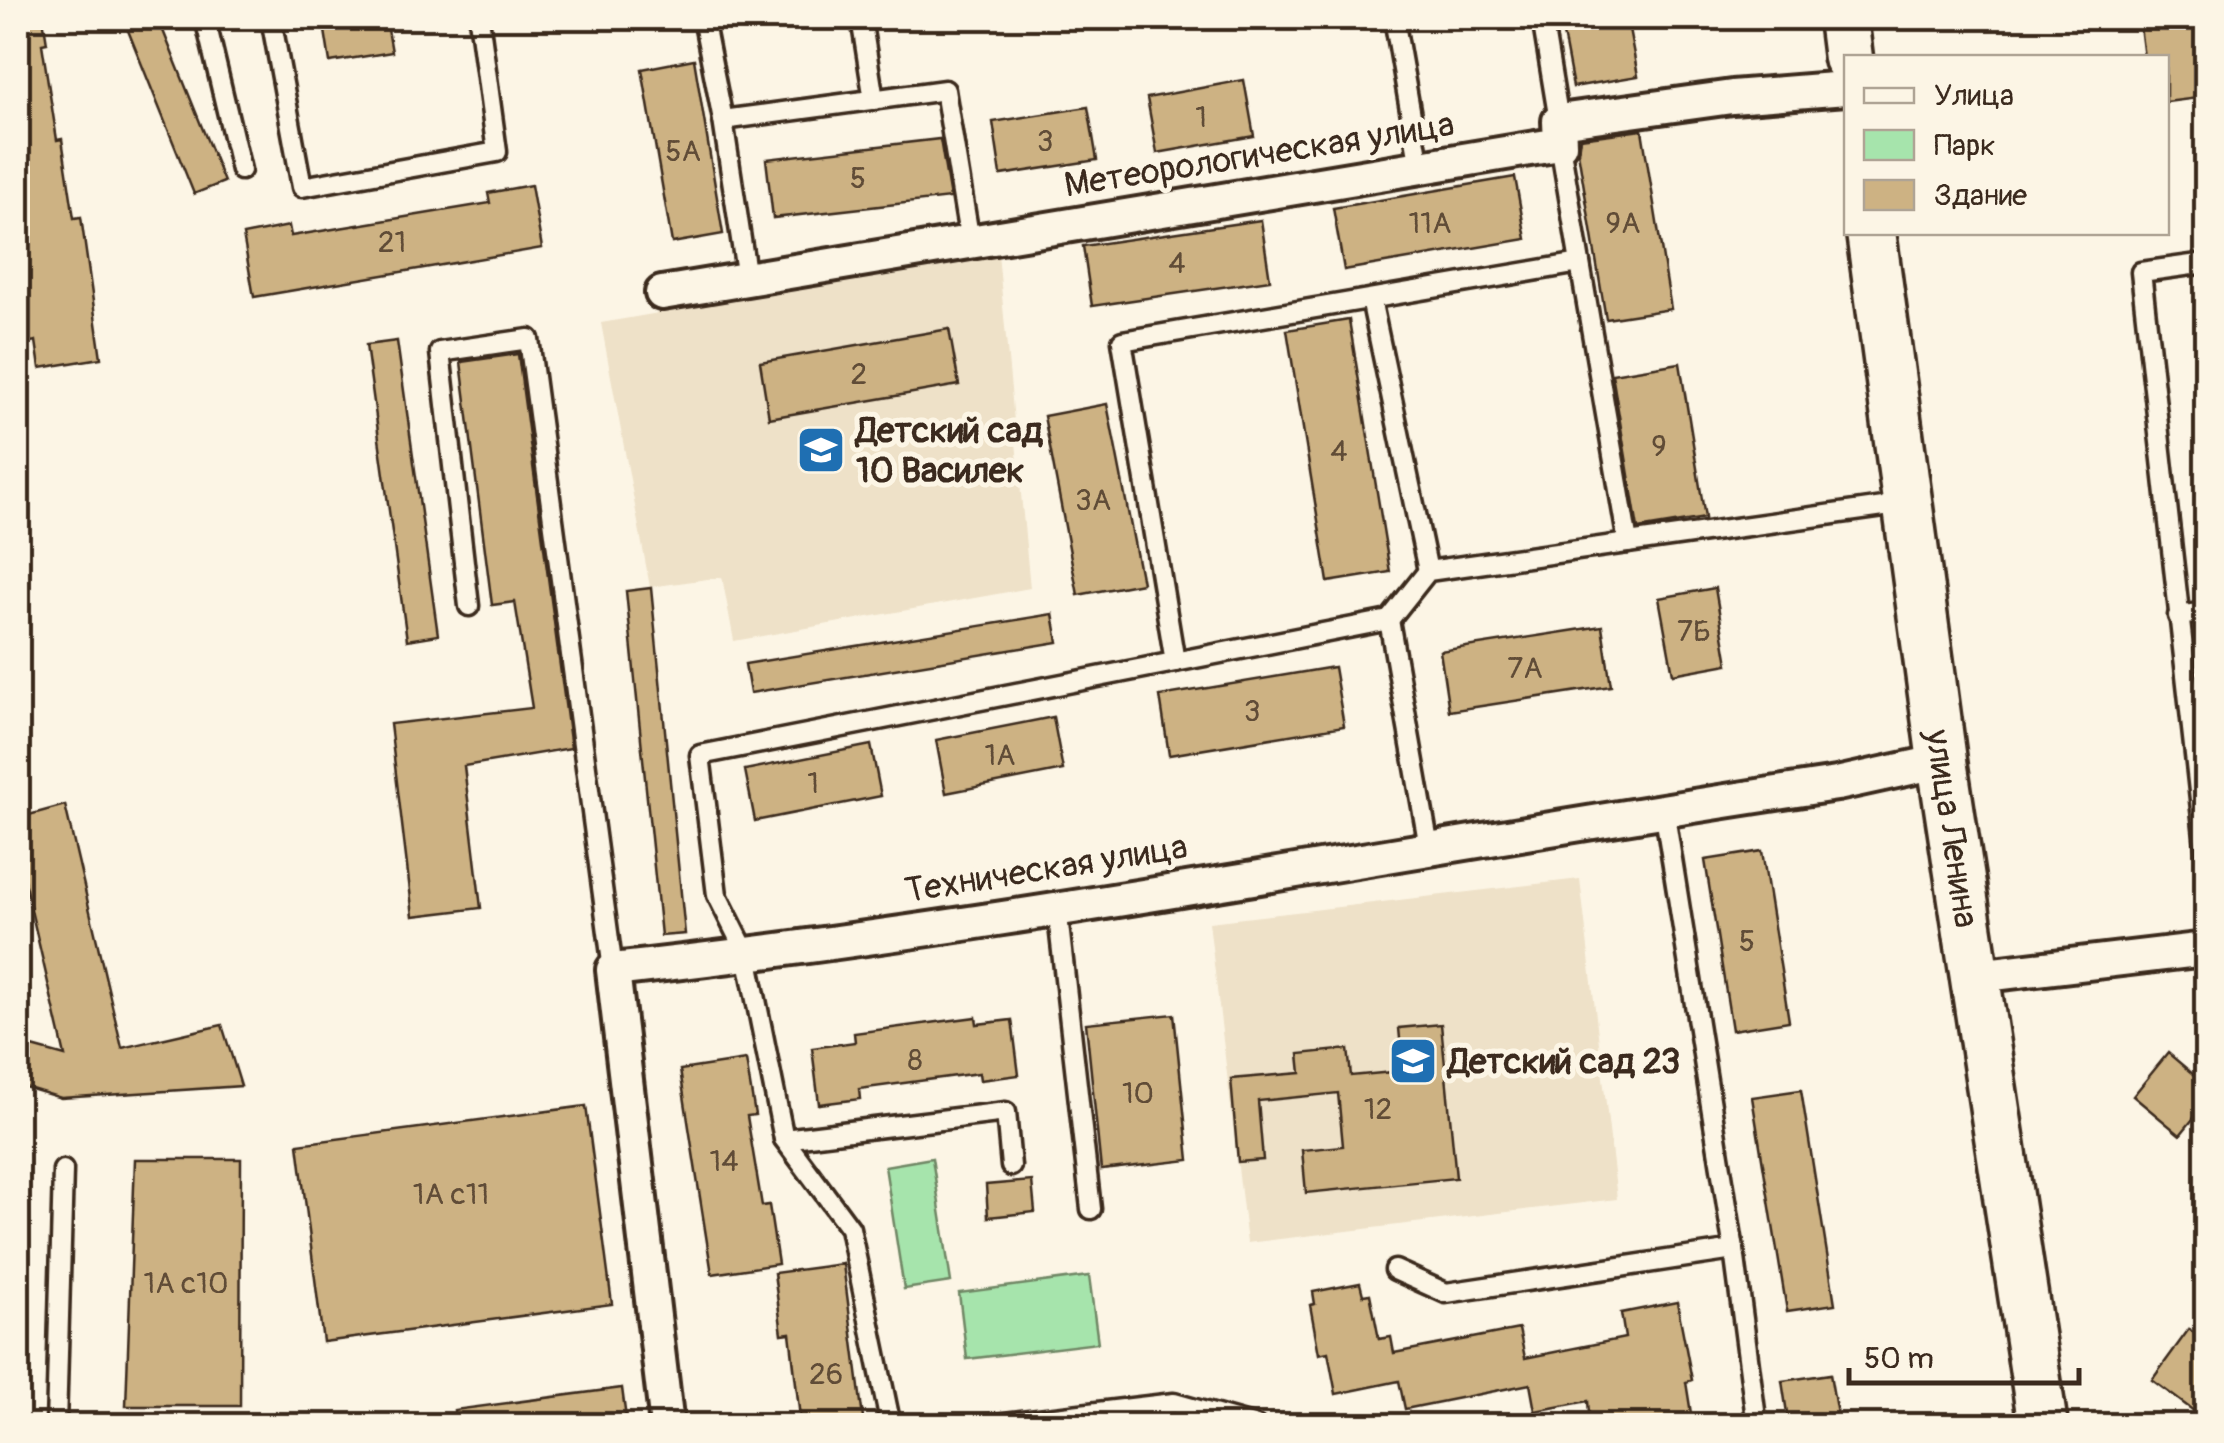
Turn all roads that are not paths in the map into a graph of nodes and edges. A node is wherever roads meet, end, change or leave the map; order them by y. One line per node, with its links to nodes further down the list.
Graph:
1 (204, 18): 15 (lane)
2 (271, 18): 3 (lane)
3 (479, 18)
4 (703, 18): 12 (lane)
5 (861, 18): 11 (lane)
6 (1394, 18): 14 (lane)
7 (1542, 18): 13 (lane)
8 (1843, 18): 9 (main road)
9 (1848, 55)
10 (1844, 88): 13 (street, Метеорологическая улица)
11 (874, 100): 12 (lane); 17 (lane)
12 (722, 120): 20 (lane)
13 (1560, 132): 14 (street, Метеорологическая улица); 19 (lane)
14 (1420, 167): 17 (street, Метеорологическая улица)
15 (241, 170)
16 (1872, 235): 23 (main road, улица Ленина)
17 (970, 242): 20 (street, Метеорологическая улица)
18 (2206, 262): 28 (lane)
19 (1580, 263): 22 (lane); 24 (lane)
20 (747, 279): 21 (street, Метеорологическая улица)
21 (662, 293)
22 (1371, 298): 25 (lane); 30 (lane)
23 (1908, 504): 24 (lane); 31 (main road, улица Ленина)
24 (1628, 543): 25 (lane)
25 (1428, 571): 29 (lane)
26 (468, 606): 38 (lane)
27 (2206, 612): 28 (lane)
28 (2178, 616): 34 (lane)
29 (1388, 620): 30 (lane); 33 (lane)
30 (1175, 662): 37 (lane)
31 (1942, 760): 32 (street, Техническая улица); 39 (main road, улица Ленина)
32 (1664, 810): 33 (street, Техническая улица); 44 (lane)
33 (1430, 847): 35 (street, Техническая улица)
34 (2206, 854)
35 (1057, 907): 37 (street, Техническая улица); 43 (lane)
36 (2206, 949): 39 (street)
37 (747, 956): 38 (street, Техническая улица); 40 (lane)
38 (613, 970): 47 (street)
39 (1976, 976): 52 (main road, улица Ленина)
40 (784, 1139): 41 (lane); 48 (lane)
41 (1011, 1166)
42 (62, 1170): 46 (lane)
43 (1091, 1209)
44 (1734, 1250): 45 (lane); 51 (lane)
45 (1396, 1270)
46 (56, 1426)
47 (667, 1426)
48 (891, 1426)
49 (978, 1426): 50 (lane)
50 (1256, 1426)
51 (1758, 1426)
52 (2043, 1426)

